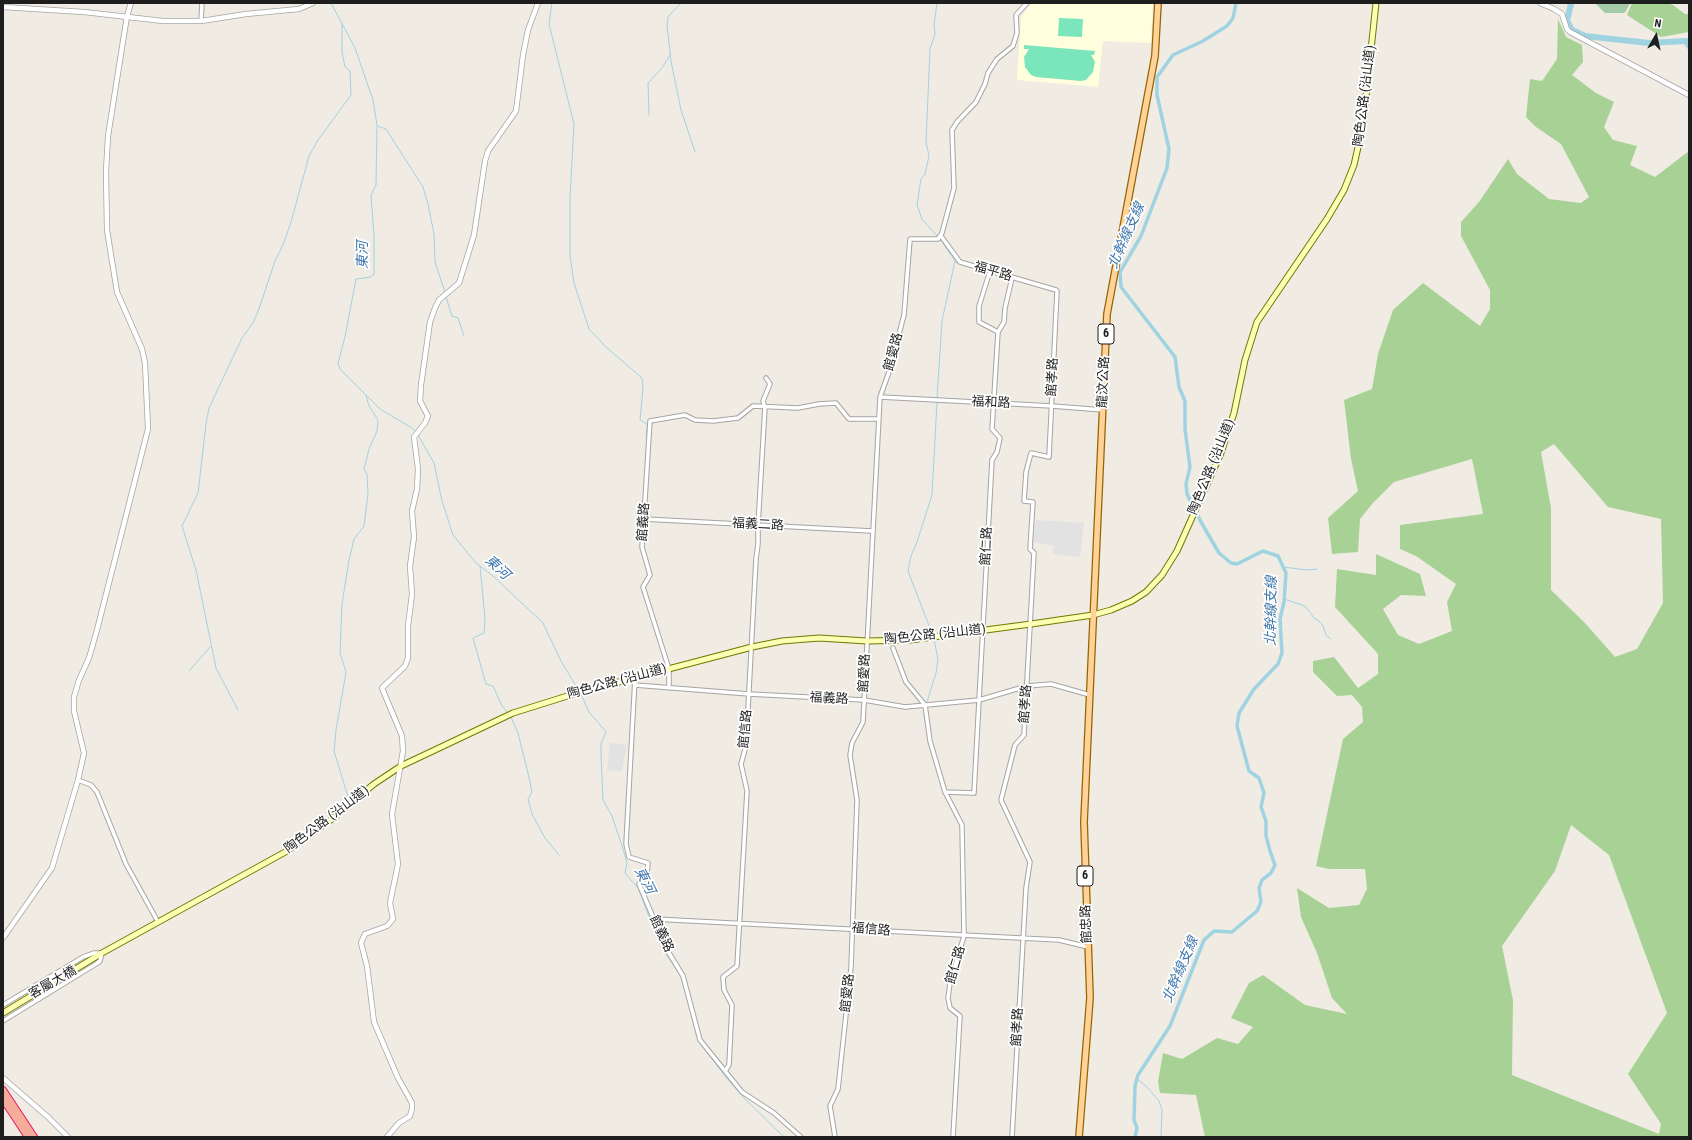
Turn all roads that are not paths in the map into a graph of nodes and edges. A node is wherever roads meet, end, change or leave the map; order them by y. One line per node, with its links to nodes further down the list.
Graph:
1 (131, 3): 10 (street)
2 (202, 3): 11 (street)
3 (313, 3): 11 (street)
4 (538, 3): 44 (street)
5 (1027, 3): 13 (street)
6 (1158, 3): 23 (main road, 龍汶公路 / 6)
7 (1376, 3): 28 (main road, 陶色公路 (沿山道))
8 (1540, 3): 12 (street)
9 (3, 7): 10 (street)
10 (127, 16): 11 (street); 45 (street)
11 (201, 22)
12 (1689, 95)
13 (940, 236): 14 (street, 福平路); 19 (street, 館愛路)
14 (990, 271): 15 (street, 福平路); 17 (street)
15 (1012, 278): 16 (street, 福平路); 17 (street, 館仁路)
16 (1057, 291): 21 (street, 館孝路)
17 (998, 332): 20 (street, 館仁路)
18 (766, 378): 22 (street, 館信路)
19 (880, 397): 20 (street, 福和路); 24 (street, 館愛路)
20 (994, 403): 21 (street, 福和路); 30 (street, 館仁路)
21 (1052, 406): 23 (street, 福和路); 29 (street, 館孝路)
22 (764, 407): 24 (street); 25 (street, 館義路); 26 (street, 館信路)
23 (1103, 410): 28 (main road, 龍汶公路 / 6)
24 (878, 419): 27 (street, 館愛路)
25 (644, 519): 26 (street, 福義二路); 34 (street, 館義路)
26 (758, 526): 27 (street, 福義二路); 32 (street, 館信路)
27 (872, 531): 31 (street, 館愛路)
28 (1093, 615): 29 (main road, 陶色公路 (沿山道)); 40 (main road, 館忠路 / 6)
29 (1031, 624): 30 (main road, 陶色公路 (沿山道)); 37 (street, 館孝路)
30 (982, 630): 31 (main road, 陶色公路 (沿山道)); 42 (street, 館仁路)
31 (867, 641): 32 (main road, 陶色公路 (沿山道)); 41 (street, 館愛路)
32 (752, 647): 34 (main road, 陶色公路 (沿山道)); 39 (street, 館信路)
33 (893, 648): 43 (street)
34 (669, 669): 35 (main road, 陶色公路 (沿山道)); 38 (street, 館義路)
35 (635, 678): 36 (street, 館義路); 44 (main road, 陶色公路 (沿山道))
36 (635, 685): 38 (street, 福義路); 47 (street, 館義路)
37 (1027, 686): 40 (street, 福義路); 42 (street, 福義路); 53 (street, 館孝路)
38 (669, 688): 39 (street, 福義路)
39 (749, 694): 41 (street, 福義路); 49 (street, 館信路)
40 (1090, 695): 54 (main road, 館忠路 / 6)
41 (864, 700): 43 (street, 福義路); 50 (street, 館愛路)
42 (979, 700): 43 (street, 福義路); 46 (street, 館仁路)
43 (925, 705): 46 (street, 館仁路)
44 (401, 766): 48 (main road, 陶色公路 (沿山道)); 66 (street)
45 (78, 780): 48 (street); 52 (street)
46 (945, 792): 51 (street, 館仁路)
47 (654, 919): 49 (street, 福信路); 59 (street, 館義路)
48 (158, 922): 55 (main road, 陶色公路 (沿山道))
49 (739, 922): 50 (street, 福信路); 59 (street, 館信路)
50 (851, 928): 51 (street, 福信路); 68 (street, 館愛路)
51 (964, 936): 53 (street, 福信路); 69 (street, 館仁路)
52 (3, 938)
53 (1022, 939): 54 (street, 福信路); 70 (street, 館孝路)
54 (1088, 947): 71 (main road, 館忠路 / 6)
55 (102, 953): 56 (street); 57 (main road, 客屬大橋); 58 (street)
56 (3, 1005)
57 (3, 1013)
58 (3, 1021)
59 (725, 1071): 67 (street, 館義路)
60 (3, 1078): 65 (street)
61 (3, 1090): 64 (highway)
62 (3, 1099): 63 (highway)
63 (28, 1137)
64 (34, 1137)
65 (68, 1137)
66 (387, 1137)
67 (801, 1137)
68 (835, 1137)
69 (953, 1137)
70 (1012, 1137)
71 (1079, 1137)

